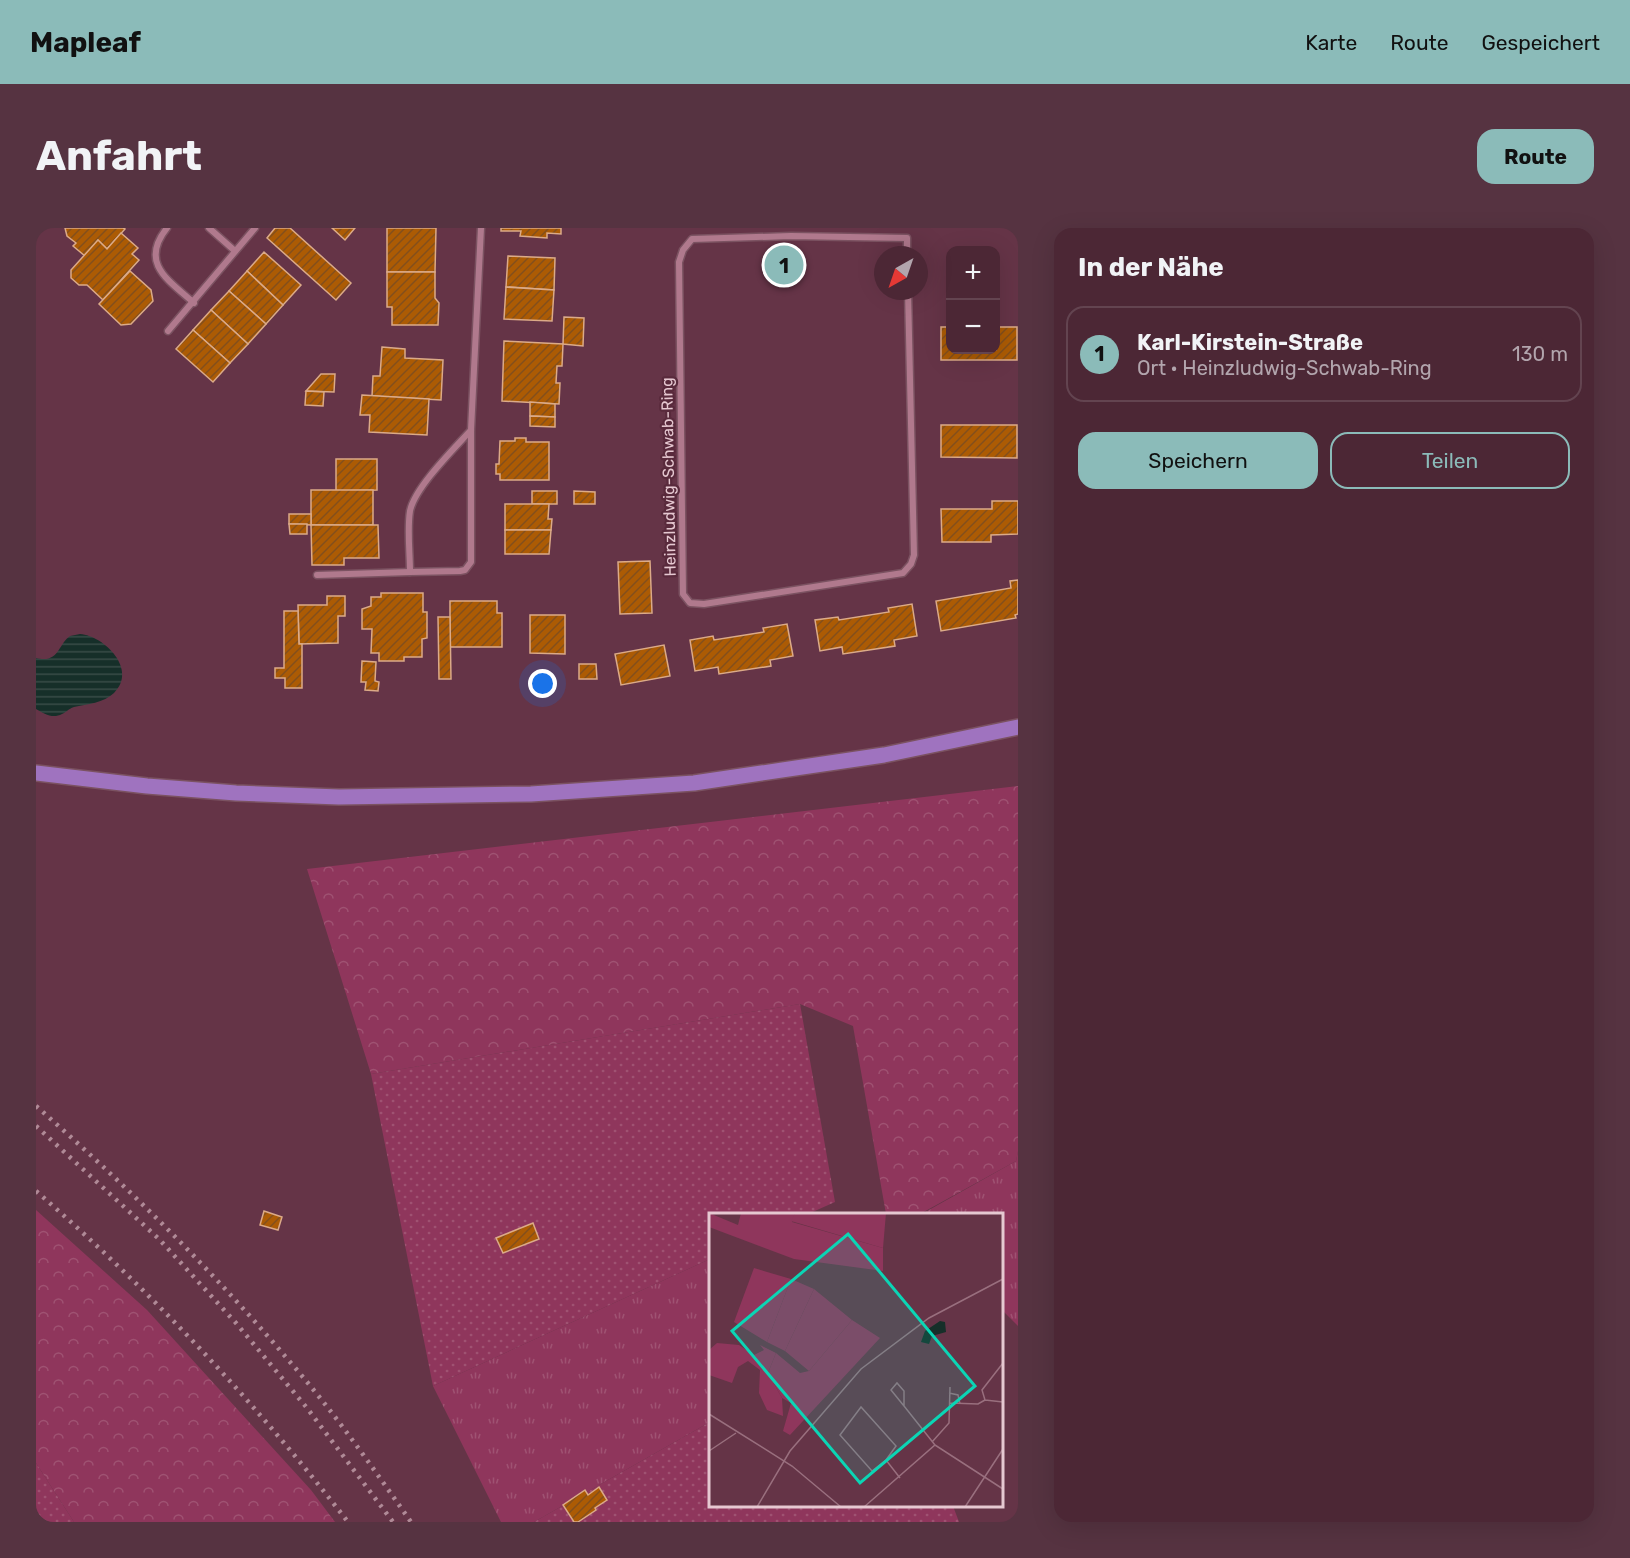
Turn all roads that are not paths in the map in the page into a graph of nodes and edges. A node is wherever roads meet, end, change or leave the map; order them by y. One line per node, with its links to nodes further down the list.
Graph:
1 (167, 228): 10 (street)
2 (209, 228): 8 (street)
3 (255, 228): 8 (street)
4 (481, 228): 12 (street)
5 (792, 228): 6 (street)
6 (791, 236): 7 (street, Heinzludwig-Schwab-Ring); 9 (street, Heinzludwig-Schwab-Ring)
7 (907, 246)
8 (235, 251): 10 (street)
9 (908, 300)
10 (194, 303): 11 (street)
11 (168, 331)
12 (471, 430): 13 (street); 13 (street)
13 (410, 572): 14 (street)
14 (317, 575)
15 (1018, 727): 16 (main road)
16 (36, 773)

